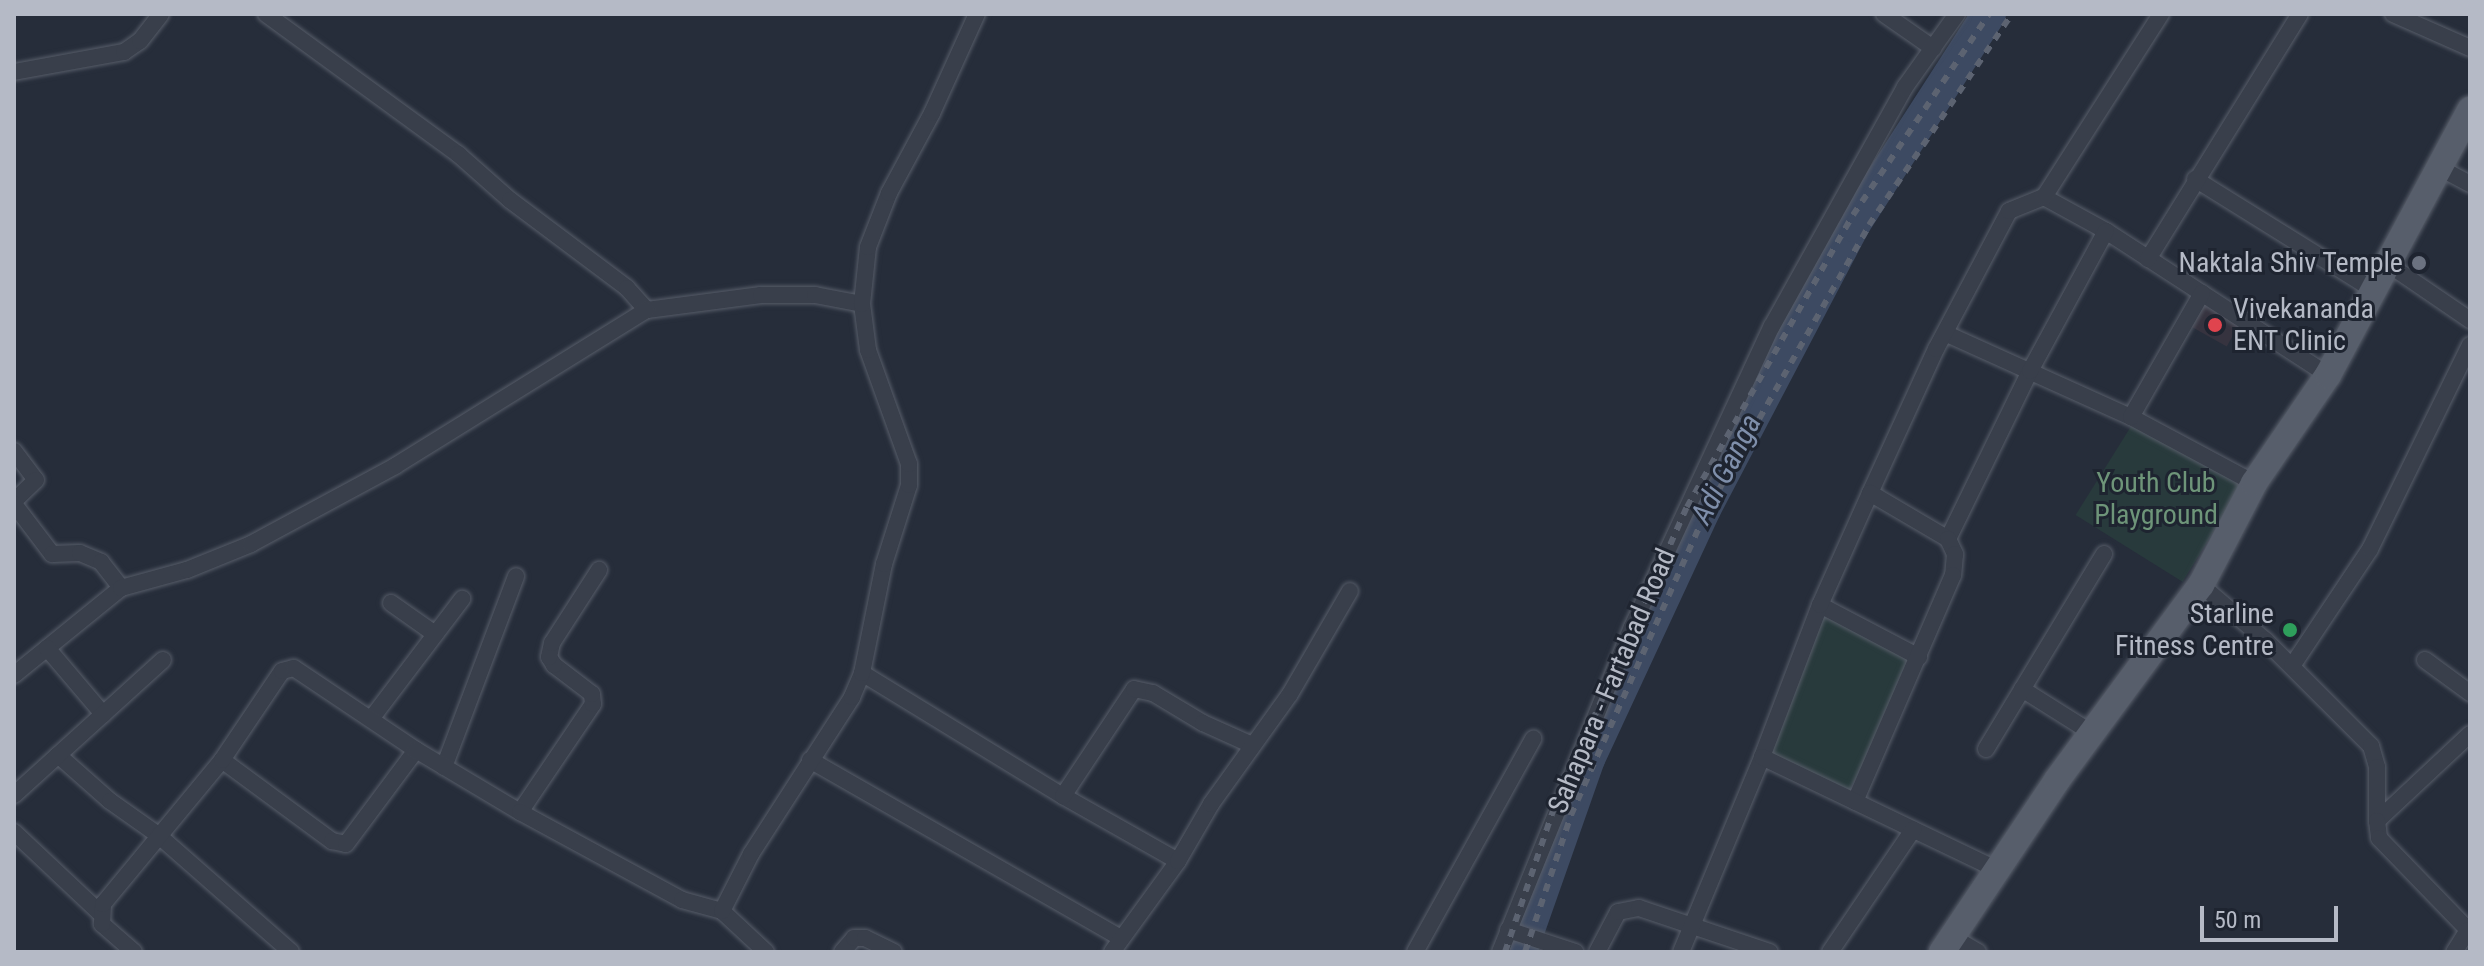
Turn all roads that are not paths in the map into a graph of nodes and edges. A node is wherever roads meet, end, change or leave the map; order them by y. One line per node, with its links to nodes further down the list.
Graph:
1 (161, 14): 11 (street)
2 (266, 14): 23 (street)
3 (977, 14): 22 (street)
4 (1884, 14): 9 (street)
5 (1957, 14): 9 (street, Sahapara - Fartabad Road)
6 (2161, 14): 16 (street)
7 (2300, 14): 14 (street)
8 (2393, 14): 10 (street)
9 (1933, 48): 81 (street, Sahapara - Fartabad Road)
10 (2470, 48)
11 (14, 72)
12 (2470, 110): 13 (main road)
13 (2438, 167): 15 (street); 19 (main road)
14 (2195, 179): 18 (street); 20 (street)
15 (2470, 184)
16 (2044, 197): 17 (street); 25 (street)
17 (2106, 231): 18 (street); 27 (street)
18 (2148, 259): 21 (street)
19 (2385, 262): 20 (main road); 24 (street)
20 (2372, 289): 28 (main road)
21 (2202, 293): 28 (street); 29 (street)
22 (862, 304): 23 (street); 50 (street)
23 (647, 310): 39 (street)
24 (2470, 320)
25 (1947, 334): 27 (street); 32 (street)
26 (2470, 345): 49 (street)
27 (2030, 371): 29 (street); 34 (street)
28 (2328, 375): 31 (main road)
29 (2131, 417): 31 (street)
30 (14, 451): 33 (street)
31 (2254, 483): 38 (main road)
32 (1870, 493): 34 (street); 43 (street)
33 (14, 502): 39 (street)
34 (1948, 539): 46 (street)
35 (2104, 554): 52 (street)
36 (599, 570): 70 (street)
37 (516, 576): 66 (street)
38 (2201, 585): 49 (street); 56 (main road)
39 (121, 588): 45 (street)
40 (1350, 591): 59 (street)
41 (462, 599): 44 (street)
42 (391, 603): 44 (street)
43 (1820, 605): 46 (street); 63 (street)
44 (435, 634): 55 (street)
45 (47, 648): 51 (street); 54 (street)
46 (1919, 657): 69 (street)
47 (163, 660): 54 (street)
48 (2425, 660): 53 (street)
49 (2292, 666): 71 (street)
50 (862, 673): 65 (street); 68 (street)
51 (14, 675)
52 (2022, 689): 56 (street); 60 (street)
53 (2470, 693)
54 (103, 714): 62 (street)
55 (371, 719): 61 (street); 64 (street)
56 (2092, 733): 76 (main road)
57 (2470, 734): 71 (street)
58 (1533, 739): 89 (street)
59 (1252, 745): 68 (street); 75 (street)
60 (1986, 749)
61 (416, 750): 64 (street); 66 (street)
62 (58, 755): 67 (street); 74 (street)
63 (1762, 757): 69 (street); 79 (street)
64 (222, 760): 74 (street)
65 (810, 760): 77 (street); 83 (street)
66 (444, 767): 70 (street)
67 (14, 795)
68 (1063, 796): 75 (street)
69 (1855, 802): 72 (street)
70 (520, 812): 77 (street)
71 (2377, 821): 80 (street)
72 (1913, 830): 76 (street); 95 (street)
73 (14, 832): 78 (street)
74 (158, 835): 78 (street); 85 (street)
75 (1178, 861): 83 (street)
76 (1998, 870): 82 (main road)
77 (722, 911): 86 (street)
78 (100, 913): 84 (street)
79 (1691, 922): 92 (street); 93 (street); 94 (street)
80 (2469, 929): 97 (street)
81 (1519, 934): 90 (street, Sahapara - Fartabad Road); 91 (street)
82 (1947, 944): 96 (street)
83 (1117, 945)
84 (134, 952)
85 (291, 952)
86 (766, 952)
87 (842, 952): 88 (street)
88 (894, 952)
89 (1415, 952)
90 (1500, 952)
91 (1575, 952)
92 (1597, 952)
93 (1681, 952)
94 (1770, 952)
95 (1830, 952)
96 (1978, 952)
97 (2454, 952)

